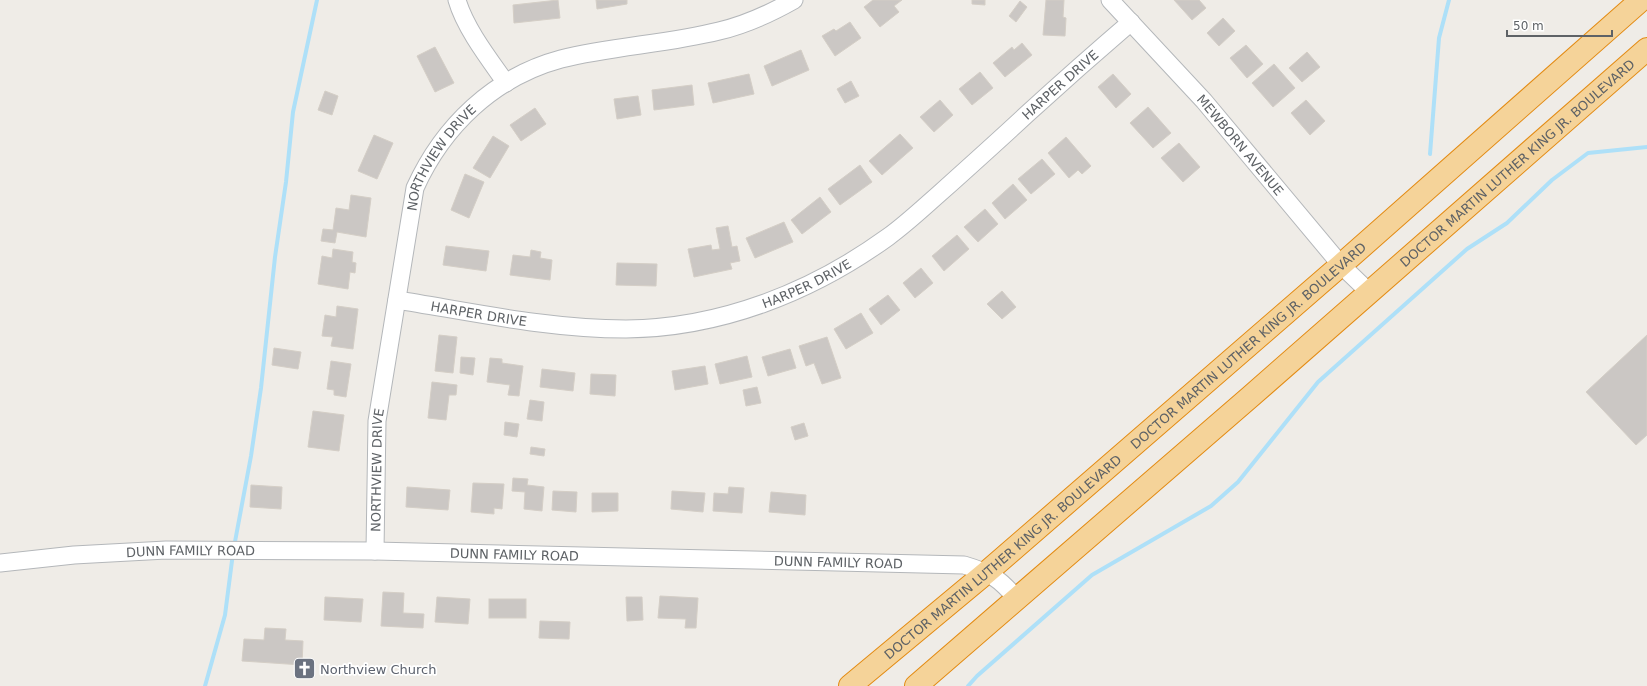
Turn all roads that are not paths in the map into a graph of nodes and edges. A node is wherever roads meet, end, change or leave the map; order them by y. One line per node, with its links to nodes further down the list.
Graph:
1 (456, 0): 7 (street)
2 (794, 0): 7 (street, NORTHVIEW DRIVE)
3 (1110, 0): 5 (street, MEWBORN AVENUE)
4 (1641, 0): 8 (highway, DOCTOR MARTIN LUTHER KING JR. BOULEVARD)
5 (1131, 22): 8 (street, MEWBORN AVENUE); 10 (street, HARPER DRIVE)
6 (1647, 49): 9 (highway, DOCTOR MARTIN LUTHER KING JR. BOULEVARD)
7 (506, 83): 10 (street, NORTHVIEW DRIVE)
8 (1341, 265): 9 (street, MEWBORN AVENUE); 13 (highway, DOCTOR MARTIN LUTHER KING JR. BOULEVARD)
9 (1369, 292): 14 (highway, DOCTOR MARTIN LUTHER KING JR. BOULEVARD)
10 (397, 300): 11 (street, NORTHVIEW DRIVE)
11 (375, 551): 12 (street, DUNN FAMILY ROAD); 13 (street, DUNN FAMILY ROAD)
12 (0, 563)
13 (987, 572): 14 (street, DUNN FAMILY ROAD); 15 (highway, DOCTOR MARTIN LUTHER KING JR. BOULEVARD)
14 (1017, 599): 16 (highway, DOCTOR MARTIN LUTHER KING JR. BOULEVARD)
15 (850, 686)
16 (916, 686)

